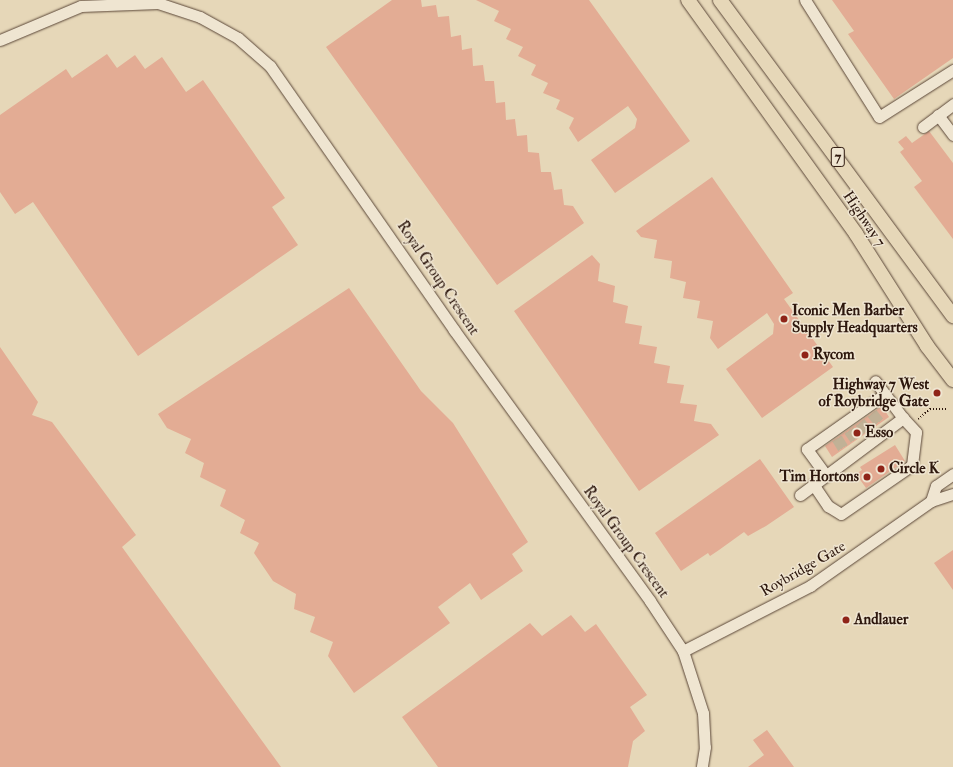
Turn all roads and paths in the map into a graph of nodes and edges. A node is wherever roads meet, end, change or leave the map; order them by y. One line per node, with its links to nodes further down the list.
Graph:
1 (688, 0): 11 (main road, Highway 7 / 7)
2 (720, 0): 10 (main road, Highway 7 / 7)
3 (805, 0): 5 (street)
4 (0, 40): 22 (street, Royal Group Crescent)
5 (953, 70)
6 (953, 104): 7 (street)
7 (938, 115): 8 (street); 9 (street)
8 (923, 127)
9 (953, 135)
10 (953, 316)
11 (953, 380)
12 (875, 381): 13 (street)
13 (885, 394): 15 (street); 16 (street)
14 (947, 409): 15 (path)
15 (907, 421): 16 (street); 18 (street)
16 (825, 474): 18 (street)
17 (953, 474): 21 (street, Roybridge Gate)
18 (813, 484): 20 (street)
19 (953, 494): 21 (street, Roybridge Gate)
20 (800, 495)
21 (931, 501): 22 (street, Roybridge Gate)
22 (683, 651): 23 (street, Royal Group Crescent)
23 (702, 767)

